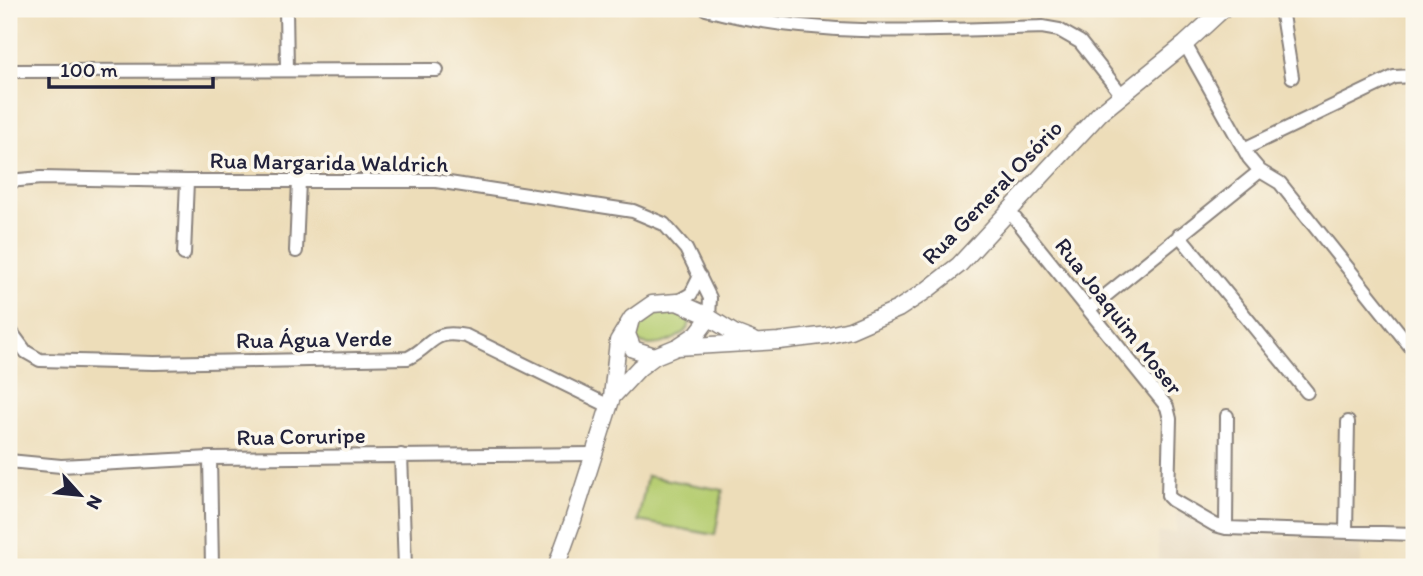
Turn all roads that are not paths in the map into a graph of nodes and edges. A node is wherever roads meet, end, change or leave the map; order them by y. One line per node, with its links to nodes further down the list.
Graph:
1 (286, 9): 6 (street)
2 (706, 9): 11 (street)
3 (1223, 9): 5 (main road, Rua General Osório)
4 (1281, 9): 10 (street)
5 (1185, 44): 11 (main road, Rua General Osório); 12 (street)
6 (288, 70): 7 (street); 8 (street)
7 (437, 70)
8 (9, 71)
9 (1414, 76): 12 (street)
10 (1292, 77)
11 (1122, 95): 17 (main road, Rua General Osório)
12 (1244, 149): 13 (street)
13 (1260, 171): 18 (street); 29 (street)
14 (9, 181): 15 (street, Rua Margarida Waldrich)
15 (187, 181): 16 (street, Rua Margarida Waldrich); 20 (street)
16 (299, 181): 19 (street); 21 (street, Rua Margarida Waldrich)
17 (1009, 211): 23 (street, Rua Joaquim Moser); 27 (main road, Rua General Osório)
18 (1179, 235): 23 (street); 31 (street)
19 (296, 251)
20 (184, 254)
21 (700, 276): 22 (street); 25 (street, Rua Margarida Waldrich)
22 (677, 302): 24 (main road); 25 (main road, Rua General Osório)
23 (1089, 309): 39 (street, Rua Joaquim Moser)
24 (632, 318): 30 (main road); 32 (main road, Rua General Osório)
25 (705, 324): 27 (main road, Rua General Osório); 28 (main road)
26 (9, 329): 32 (street, Rua Água Verde)
27 (759, 342): 28 (main road, Rua General Osório)
28 (677, 347): 30 (main road, Rua General Osório)
29 (1414, 351)
30 (654, 356): 32 (main road, Rua General Osório)
31 (1307, 393)
32 (611, 402): 35 (main road, Rua General Osório)
33 (1227, 416): 39 (street)
34 (1348, 422): 40 (street)
35 (593, 454): 36 (street, Rua Coruripe); 44 (main road, Rua General Osório)
36 (401, 455): 37 (street, Rua Coruripe); 43 (street)
37 (210, 458): 38 (street, Rua Coruripe); 42 (street)
38 (9, 461)
39 (1226, 528): 40 (street, Rua Joaquim Moser)
40 (1346, 532): 41 (street, Rua Joaquim Moser)
41 (1414, 534)
42 (212, 566)
43 (405, 567)
44 (556, 567)

